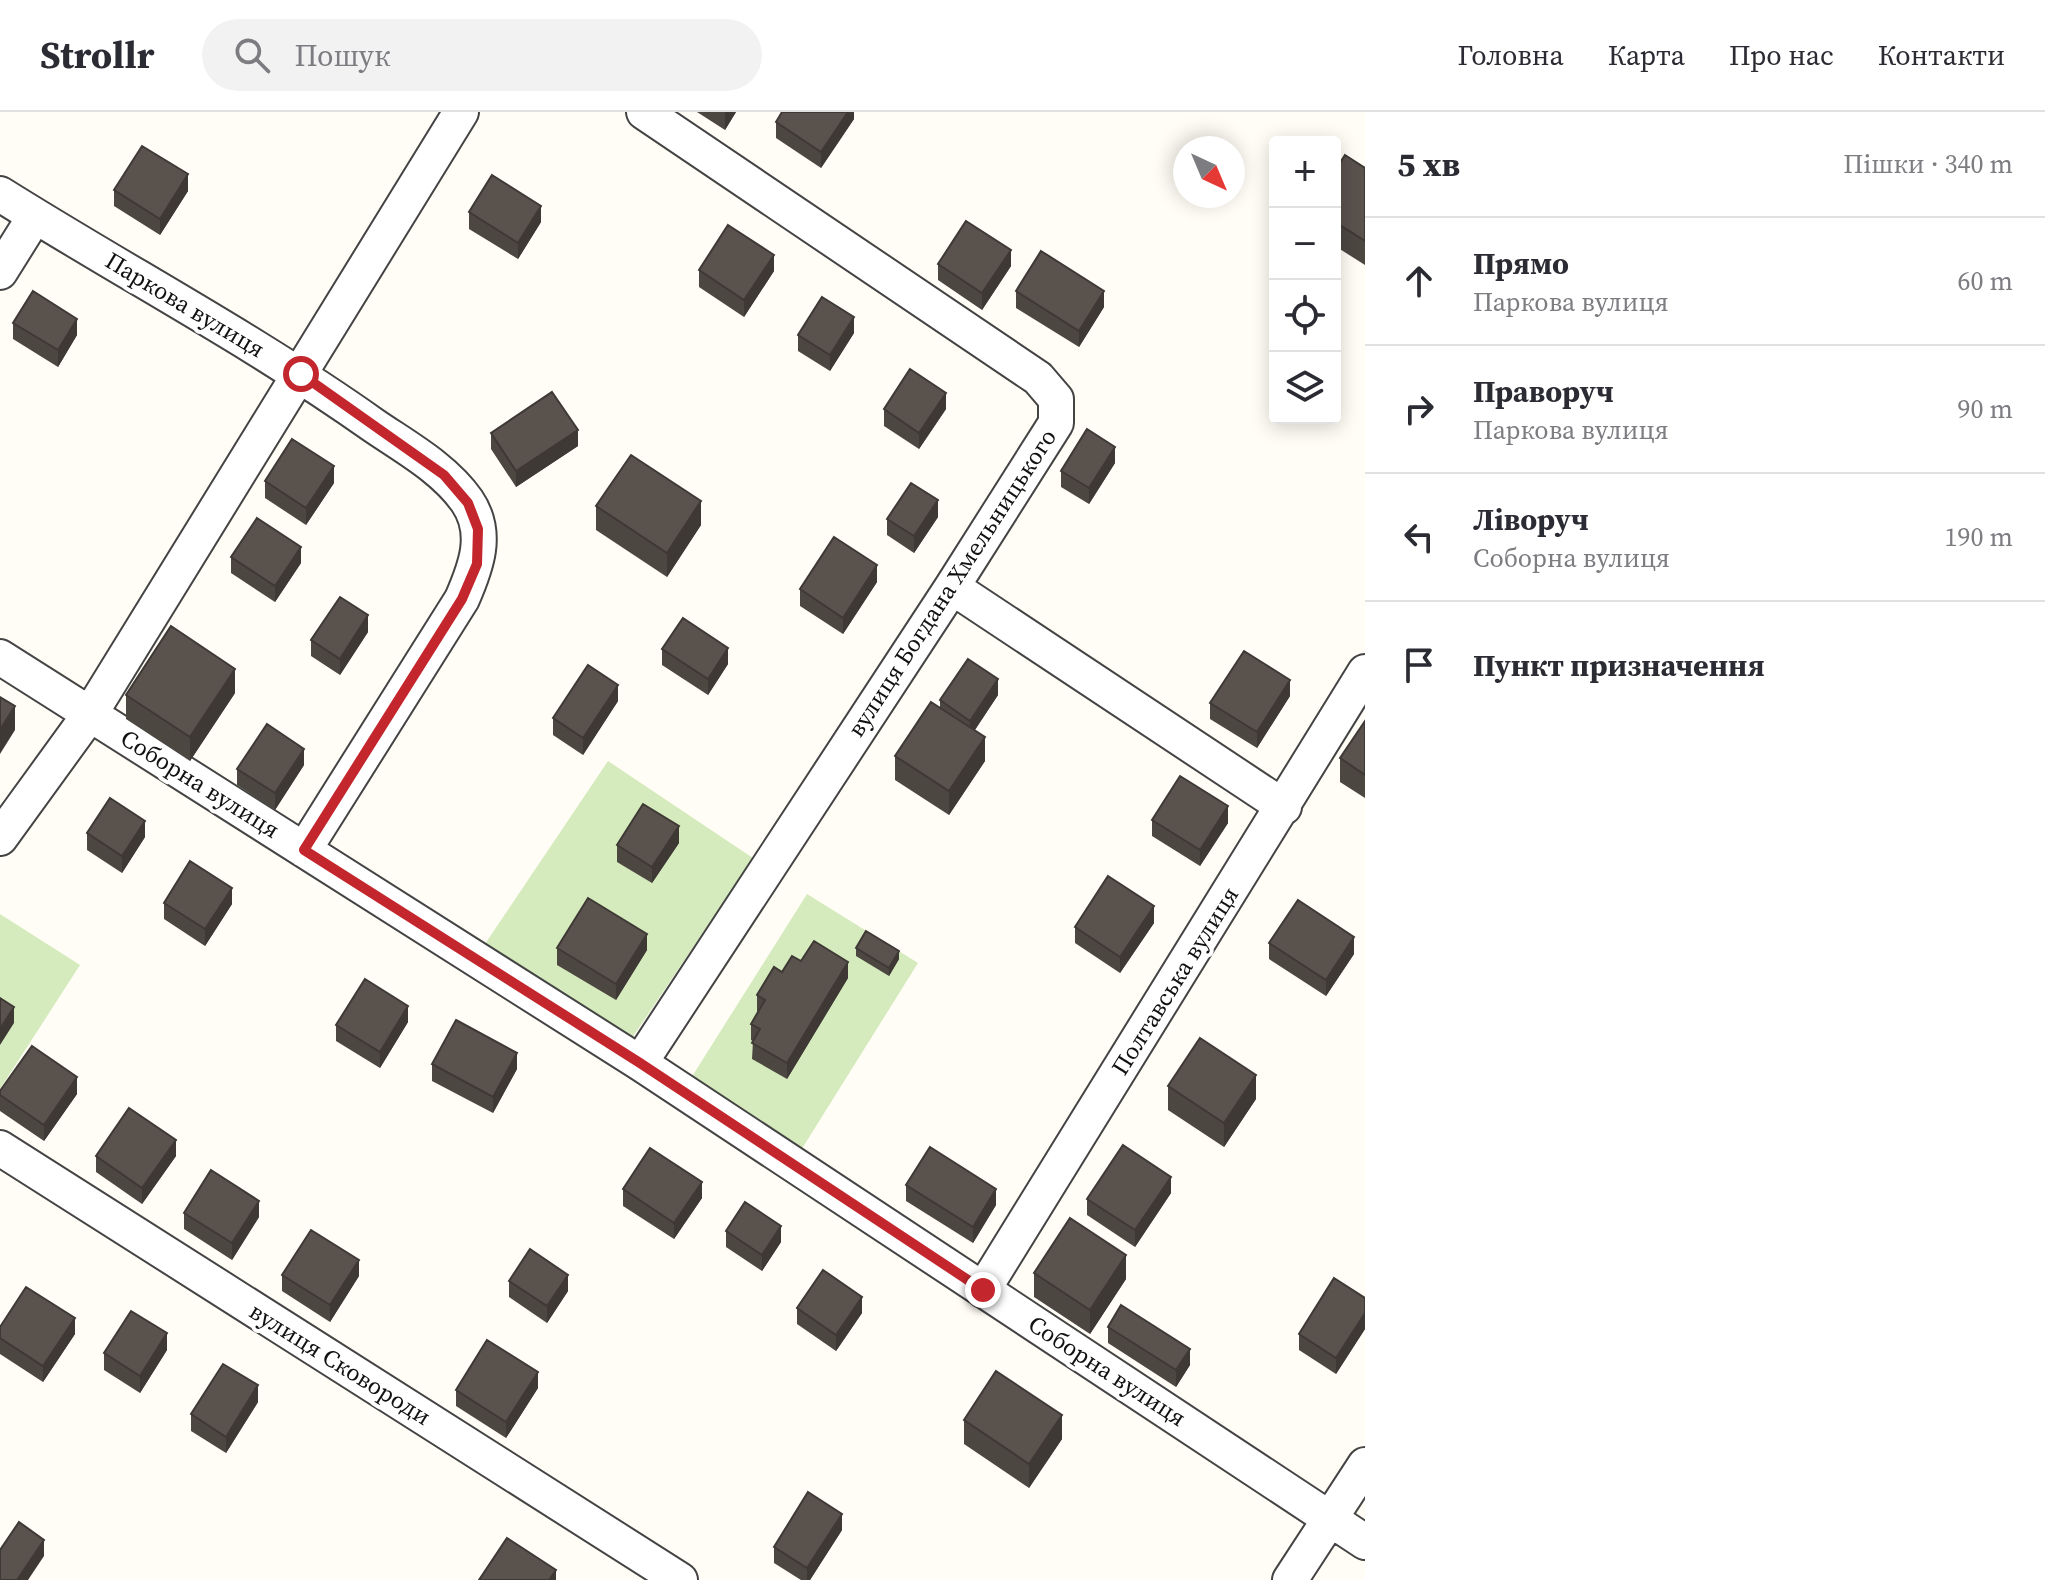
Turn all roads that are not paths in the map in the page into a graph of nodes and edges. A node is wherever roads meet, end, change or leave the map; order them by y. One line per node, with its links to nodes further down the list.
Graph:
1 (461, 112): 6 (street)
2 (644, 112): 7 (street, вулиця Богдана Хмельницького)
3 (0, 194): 4 (street, Паркова вулиця)
4 (35, 216): 5 (street); 6 (street, Паркова вулиця)
5 (0, 272)
6 (301, 374): 10 (street); 13 (street, Паркова вулиця)
7 (952, 587): 11 (street); 14 (street, вулиця Богдана Хмельницького)
8 (0, 657): 10 (street, Соборна вулиця)
9 (1365, 672): 11 (street, Полтавська вулиця)
10 (90, 714): 12 (street); 13 (street, Соборна вулиця)
11 (1284, 807): 16 (street, Полтавська вулиця)
12 (0, 838)
13 (304, 850): 14 (street, Соборна вулиця)
14 (640, 1063): 16 (street, Соборна вулиця)
15 (0, 1148): 20 (street, вулиця Сковороди)
16 (983, 1290): 18 (street, Соборна вулиця)
17 (1365, 1465): 18 (street)
18 (1330, 1518): 19 (street, Соборна вулиця); 21 (street)
19 (1365, 1542)
20 (680, 1580)
21 (1290, 1580)

